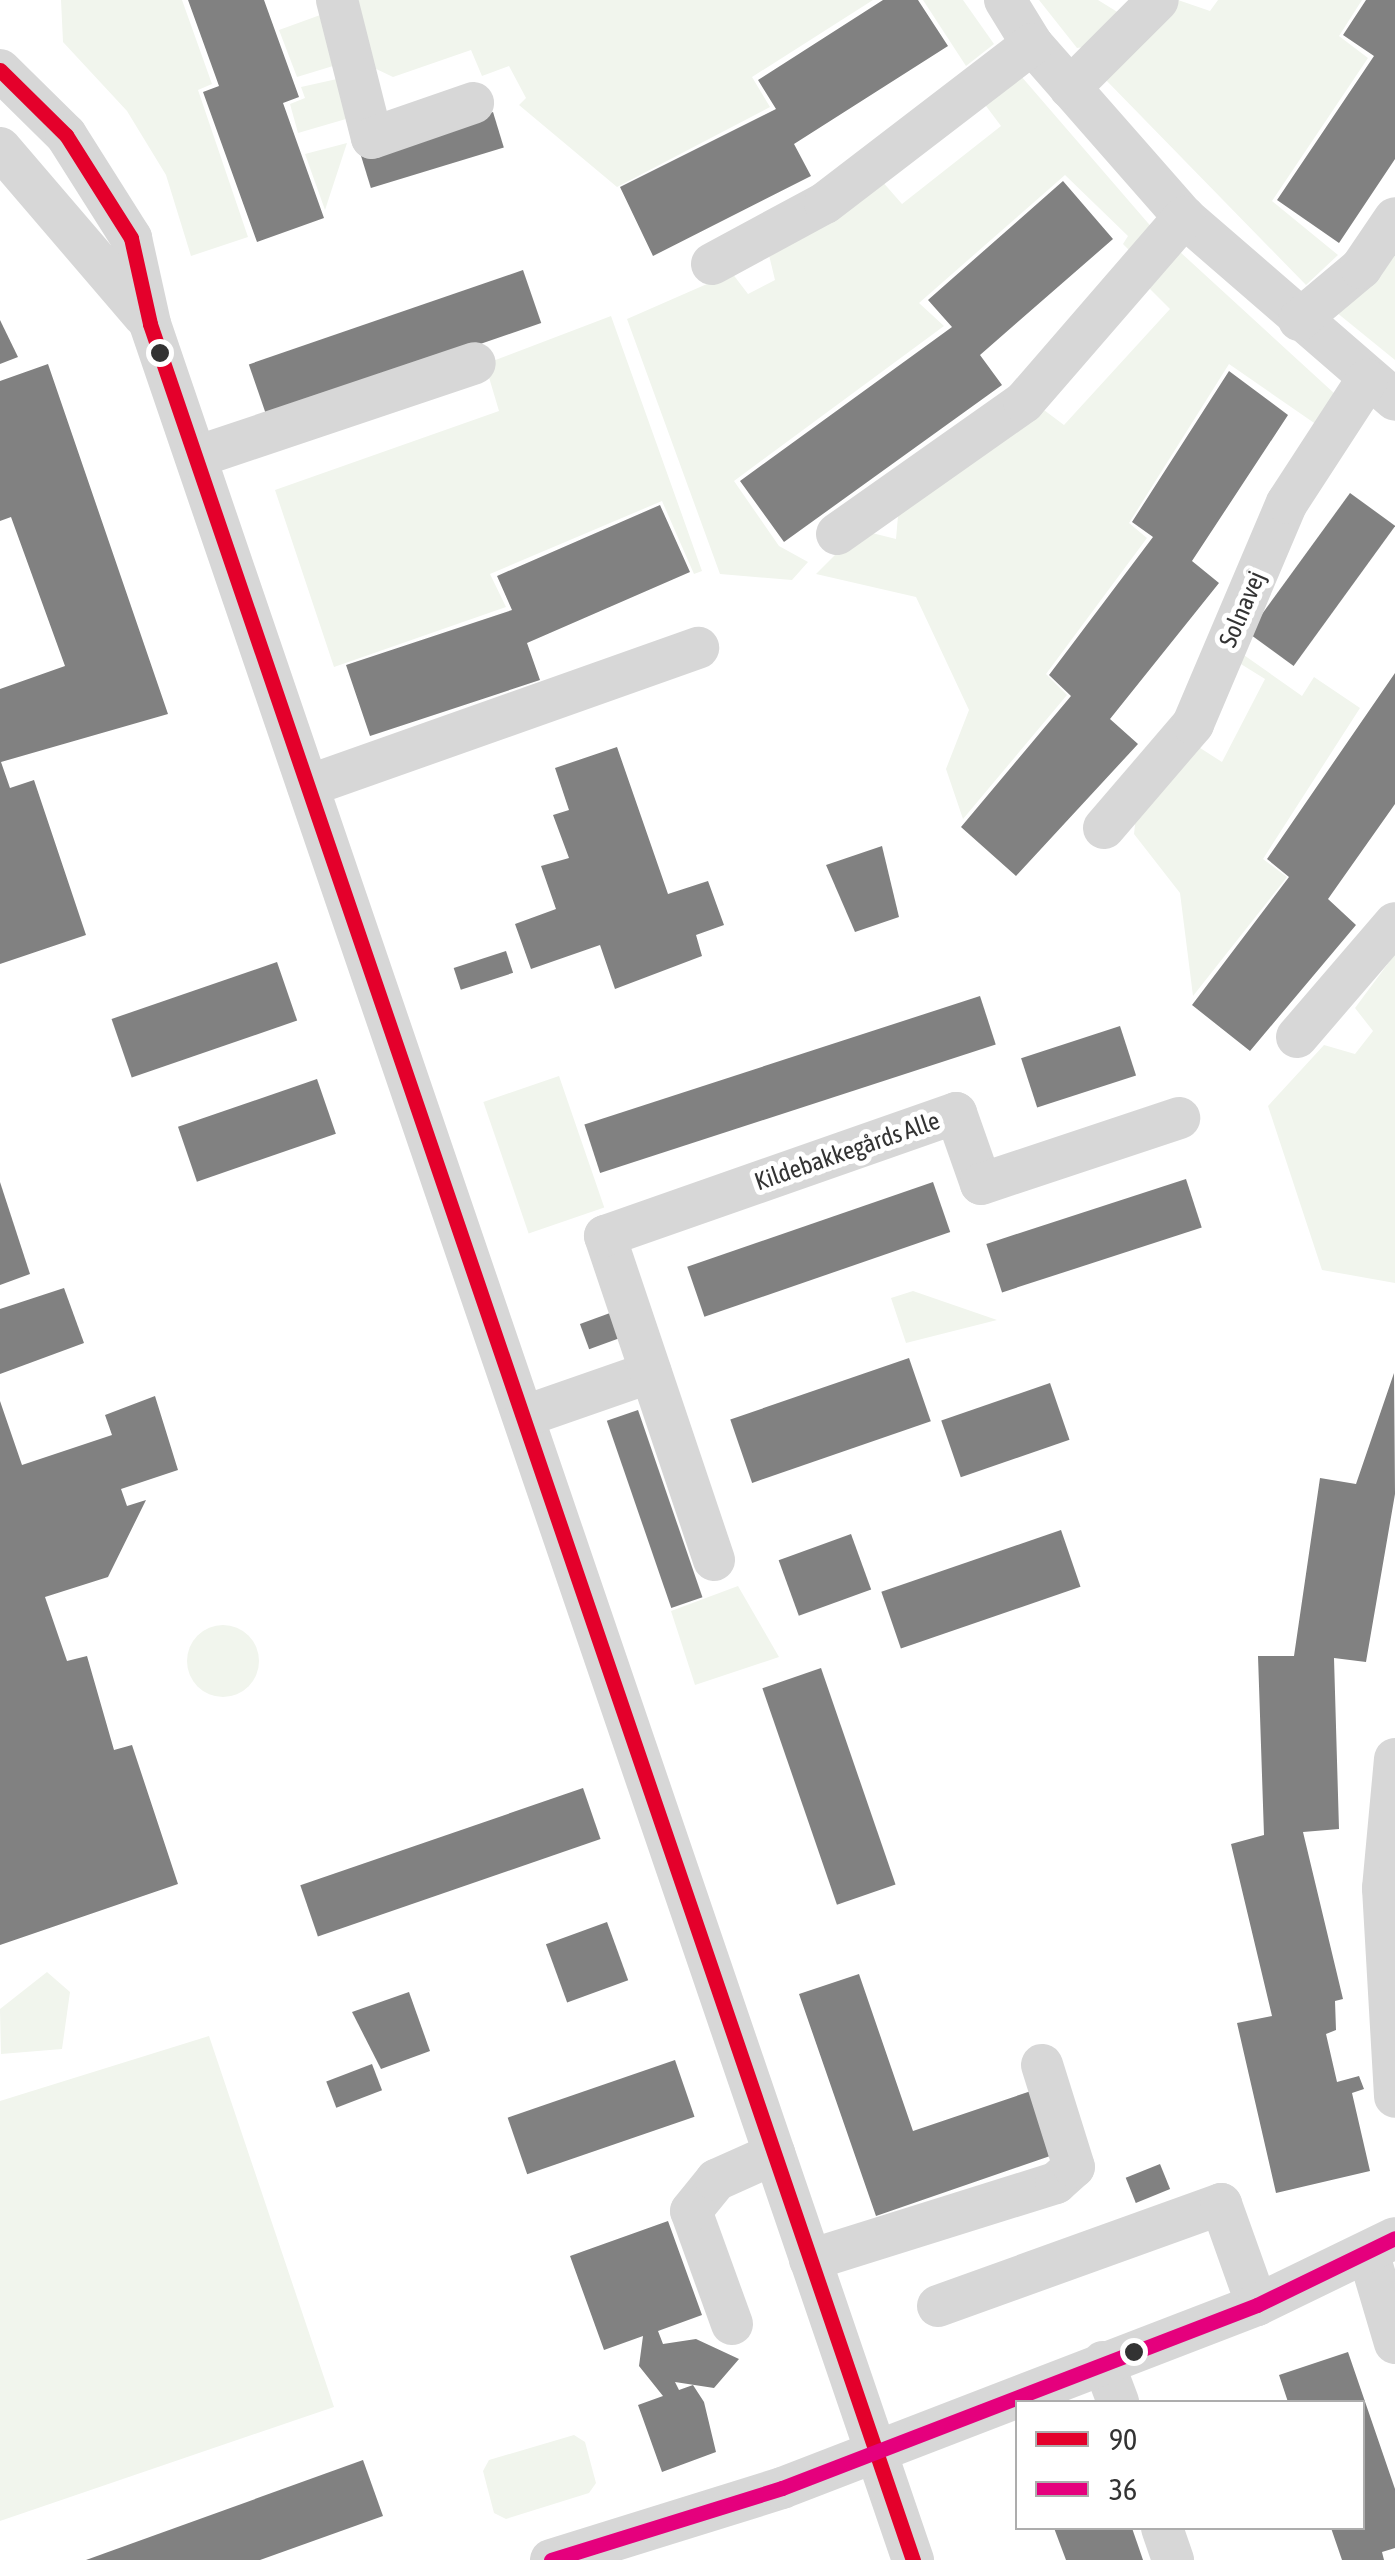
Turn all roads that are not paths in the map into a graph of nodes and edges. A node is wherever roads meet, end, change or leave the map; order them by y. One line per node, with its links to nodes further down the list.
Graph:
1 (337, 0): 7 (street)
2 (1004, 0): 4 (street, Solnavej)
3 (1158, 0): 6 (street)
4 (1032, 44): 6 (street, Solnavej); 11 (street)
5 (0, 70): 13 (street)
6 (1070, 88): 9 (street, Solnavej)
7 (473, 104)
8 (0, 148): 13 (street)
9 (1184, 217): 12 (street, Solnavej); 17 (street)
10 (1395, 218): 12 (street)
11 (712, 264)
12 (1299, 320): 15 (street, Solnavej)
13 (150, 324): 16 (street)
14 (475, 363): 16 (street)
15 (1381, 390): 20 (street, Solnavej)
16 (196, 458): 19 (street)
17 (837, 534)
18 (698, 648): 19 (street)
19 (308, 786): 25 (street)
20 (1104, 828)
21 (1395, 924): 22 (street)
22 (1297, 1037)
23 (1179, 1118): 24 (street, Kildebakkegårds Alle)
24 (651, 1372): 25 (street); 26 (street, Kildebakkegårds Alle)
25 (525, 1416): 30 (street)
26 (714, 1560)
27 (1395, 1758): 29 (street)
28 (1042, 2066): 32 (street)
29 (1395, 2098)
30 (774, 2154): 32 (street); 35 (street)
31 (1381, 2245): 33 (street); 36 (street)
32 (810, 2260): 39 (street)
33 (1257, 2304): 34 (street); 37 (street)
34 (938, 2306)
35 (732, 2324)
36 (1395, 2343)
37 (1104, 2362): 38 (street); 39 (street)
38 (1117, 2400)
39 (875, 2450): 41 (street); 42 (street)
40 (1163, 2530): 43 (street)
41 (551, 2560)
42 (913, 2560)
43 (1173, 2560)

